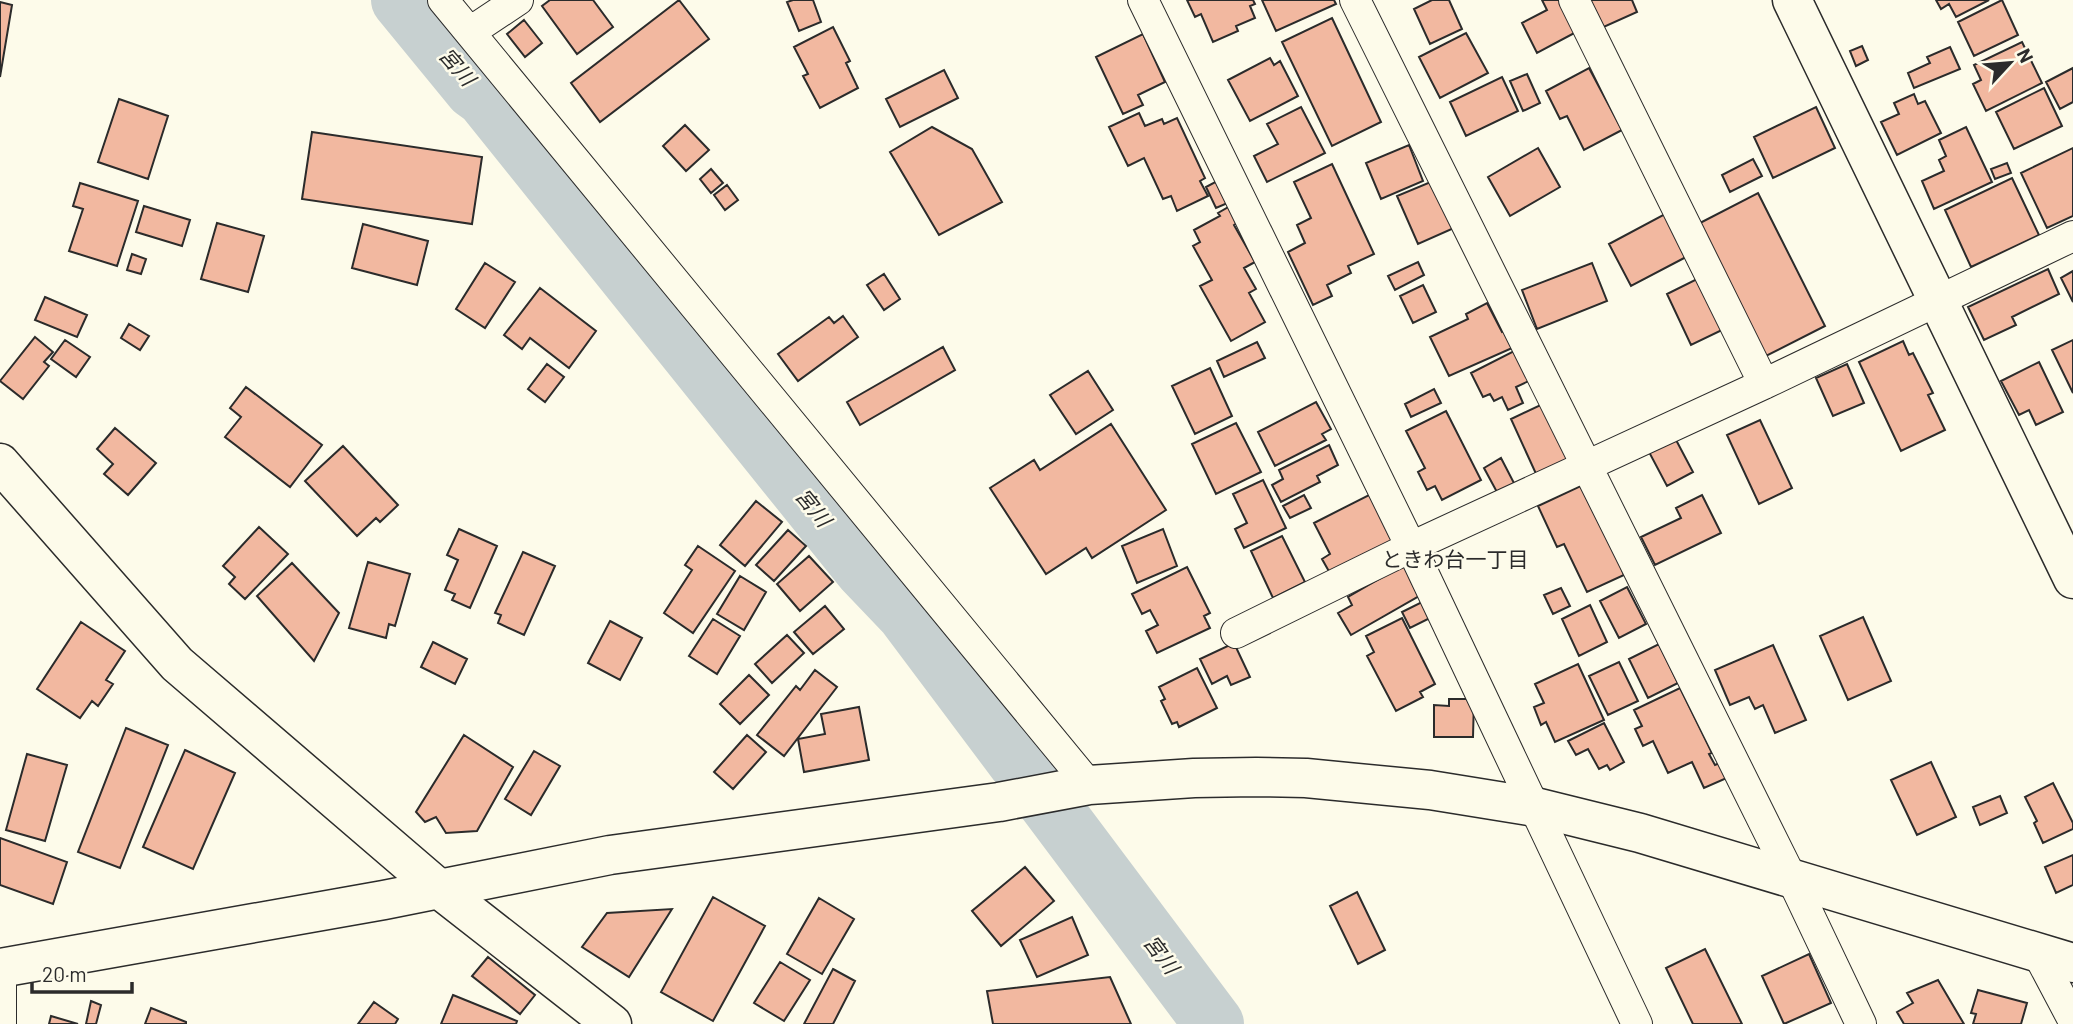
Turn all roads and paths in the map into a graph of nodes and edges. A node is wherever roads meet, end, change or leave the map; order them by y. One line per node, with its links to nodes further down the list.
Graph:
1 (443, 0): 7 (street)
2 (518, 0): 7 (street)
3 (1143, 0): 13 (street)
4 (1355, 0): 12 (street)
5 (1574, 0): 10 (street)
6 (1792, 0): 9 (street)
7 (470, 32): 16 (street)
8 (2073, 236): 9 (street)
9 (1938, 301): 10 (street); 14 (street)
10 (1764, 384): 12 (street)
11 (0, 463): 19 (street)
12 (1587, 465): 13 (street); 18 (street)
13 (1411, 547): 15 (street); 17 (street)
14 (2073, 579)
15 (1236, 633)
16 (1077, 788): 17 (street); 19 (street)
17 (1535, 807): 18 (street); 26 (street)
18 (1792, 879): 20 (street); 27 (street)
19 (438, 888): 22 (street); 25 (street)
20 (2037, 952): 21 (street); 23 (street)
21 (2073, 963)
22 (0, 968): 24 (street)
23 (2073, 1020)
24 (1, 1024)
25 (612, 1024)
26 (1637, 1024)
27 (1861, 1024)

